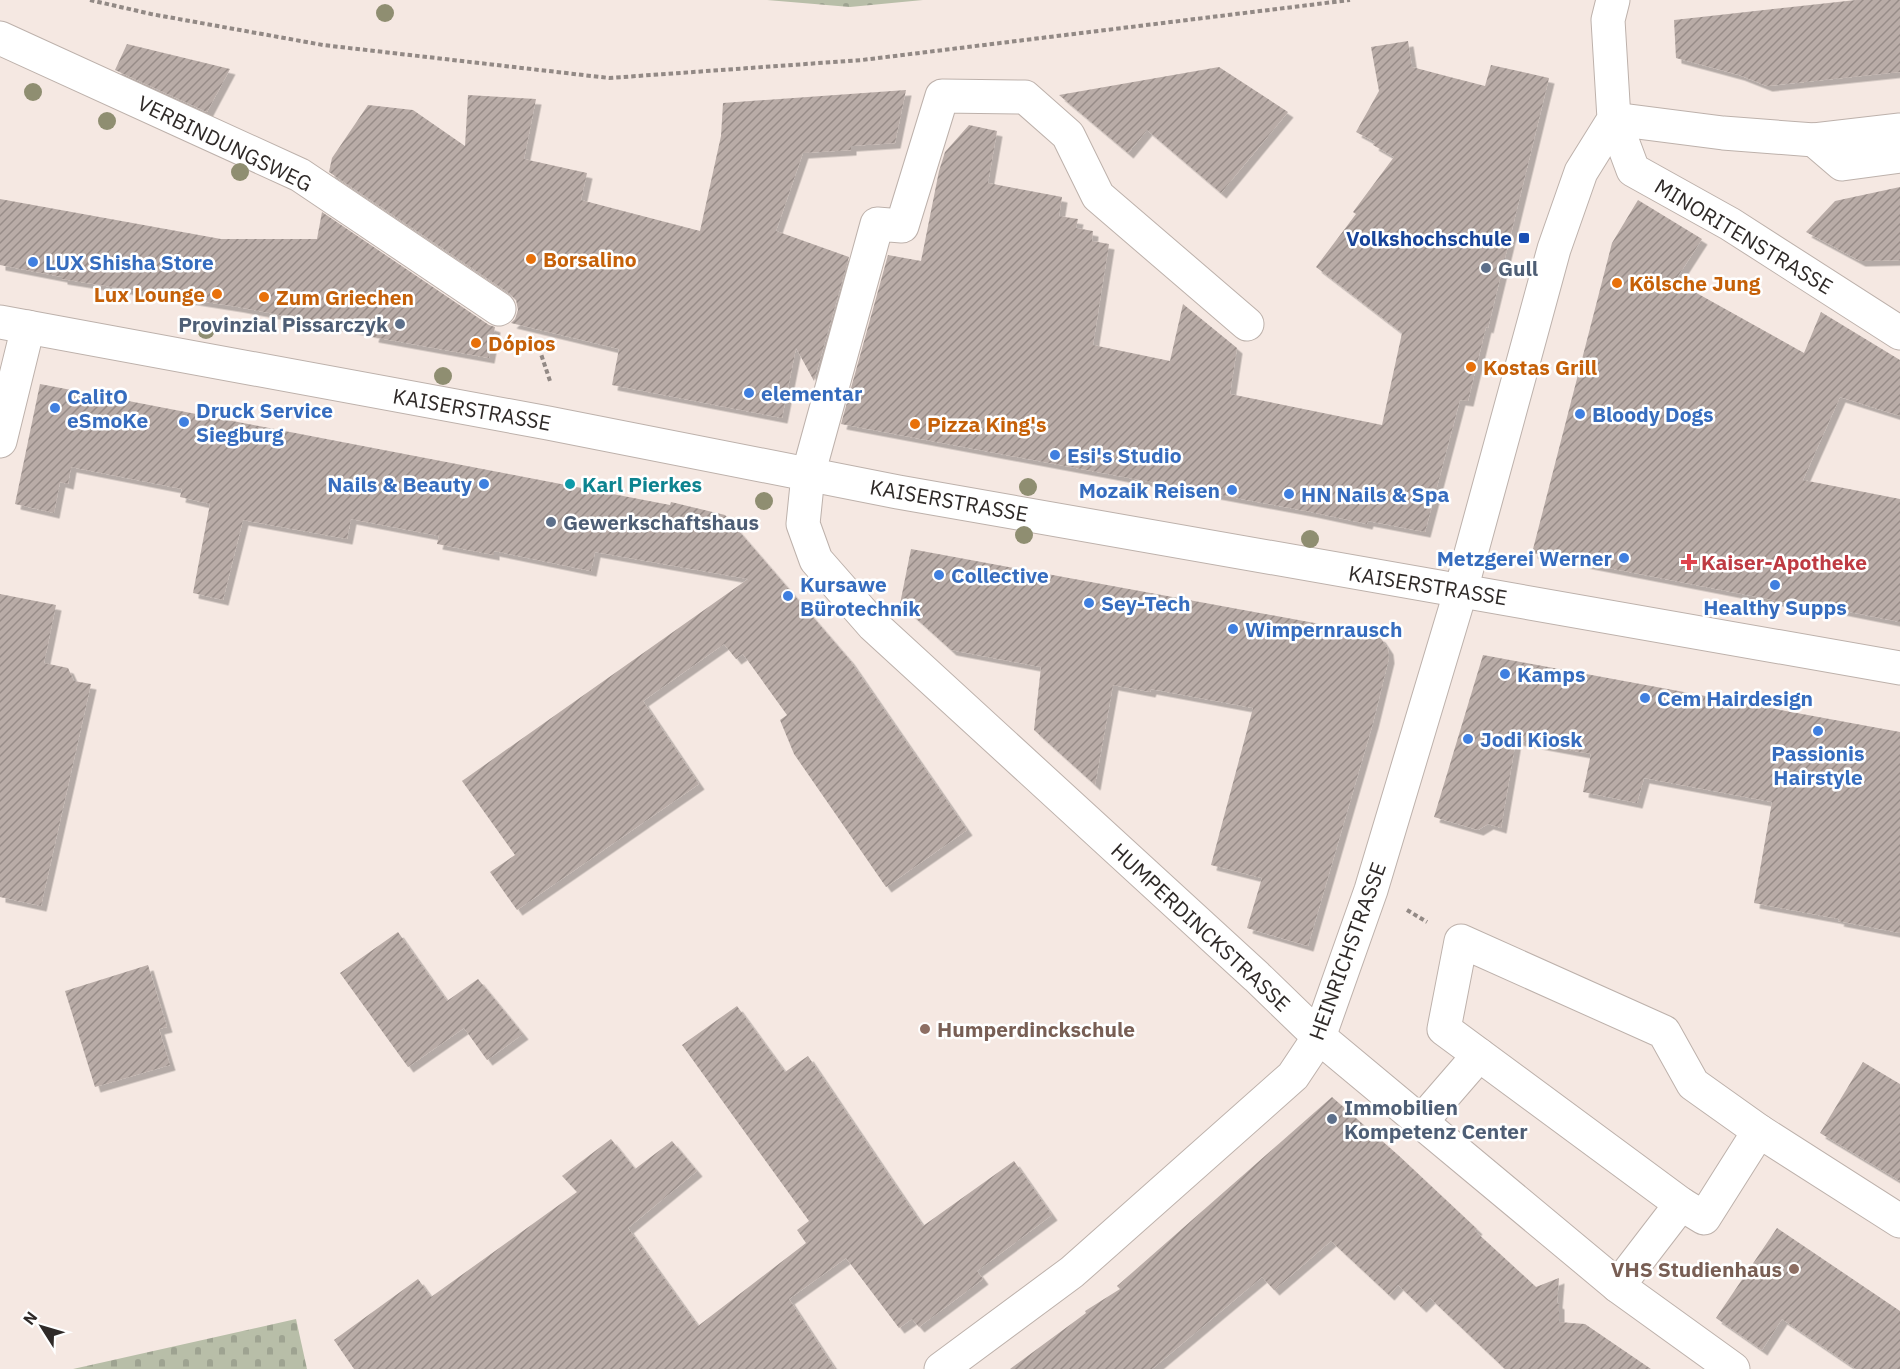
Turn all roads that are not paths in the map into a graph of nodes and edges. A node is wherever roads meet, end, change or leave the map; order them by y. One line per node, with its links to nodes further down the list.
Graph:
1 (1612, 0): 3 (street, MINORITENSTRASSE)
2 (0, 38): 7 (street, VERBINDUNGSWEG)
3 (1614, 119): 5 (street); 10 (street, MINORITENSTRASSE); 13 (street, HEINRICHSTRASSE)
4 (1900, 130): 5 (street)
5 (1814, 140): 6 (street)
6 (1900, 156)
7 (499, 309)
8 (1247, 324): 12 (street, HUMPERDINCKSTRASSE)
9 (14, 325): 11 (street); 12 (street, KAISERSTRASSE)
10 (1900, 333)
11 (0, 441)
12 (808, 475): 13 (street, KAISERSTRASSE); 15 (street, HUMPERDINCKSTRASSE)
13 (1461, 590): 14 (street, KAISERSTRASSE); 15 (street, HEINRICHSTRASSE)
14 (1900, 668)
15 (1319, 1037): 17 (street, HUMPERDINCKSTRASSE); 22 (street, HEINRICHSTRASSE)
16 (1479, 1055): 17 (street); 18 (street); 19 (street)
17 (1421, 1122): 21 (street, HUMPERDINCKSTRASSE)
18 (1759, 1131): 19 (street); 20 (street)
19 (1681, 1204): 21 (street)
20 (1900, 1221)
21 (1618, 1286): 23 (street, HUMPERDINCKSTRASSE)
22 (942, 1369)
23 (1733, 1369)

